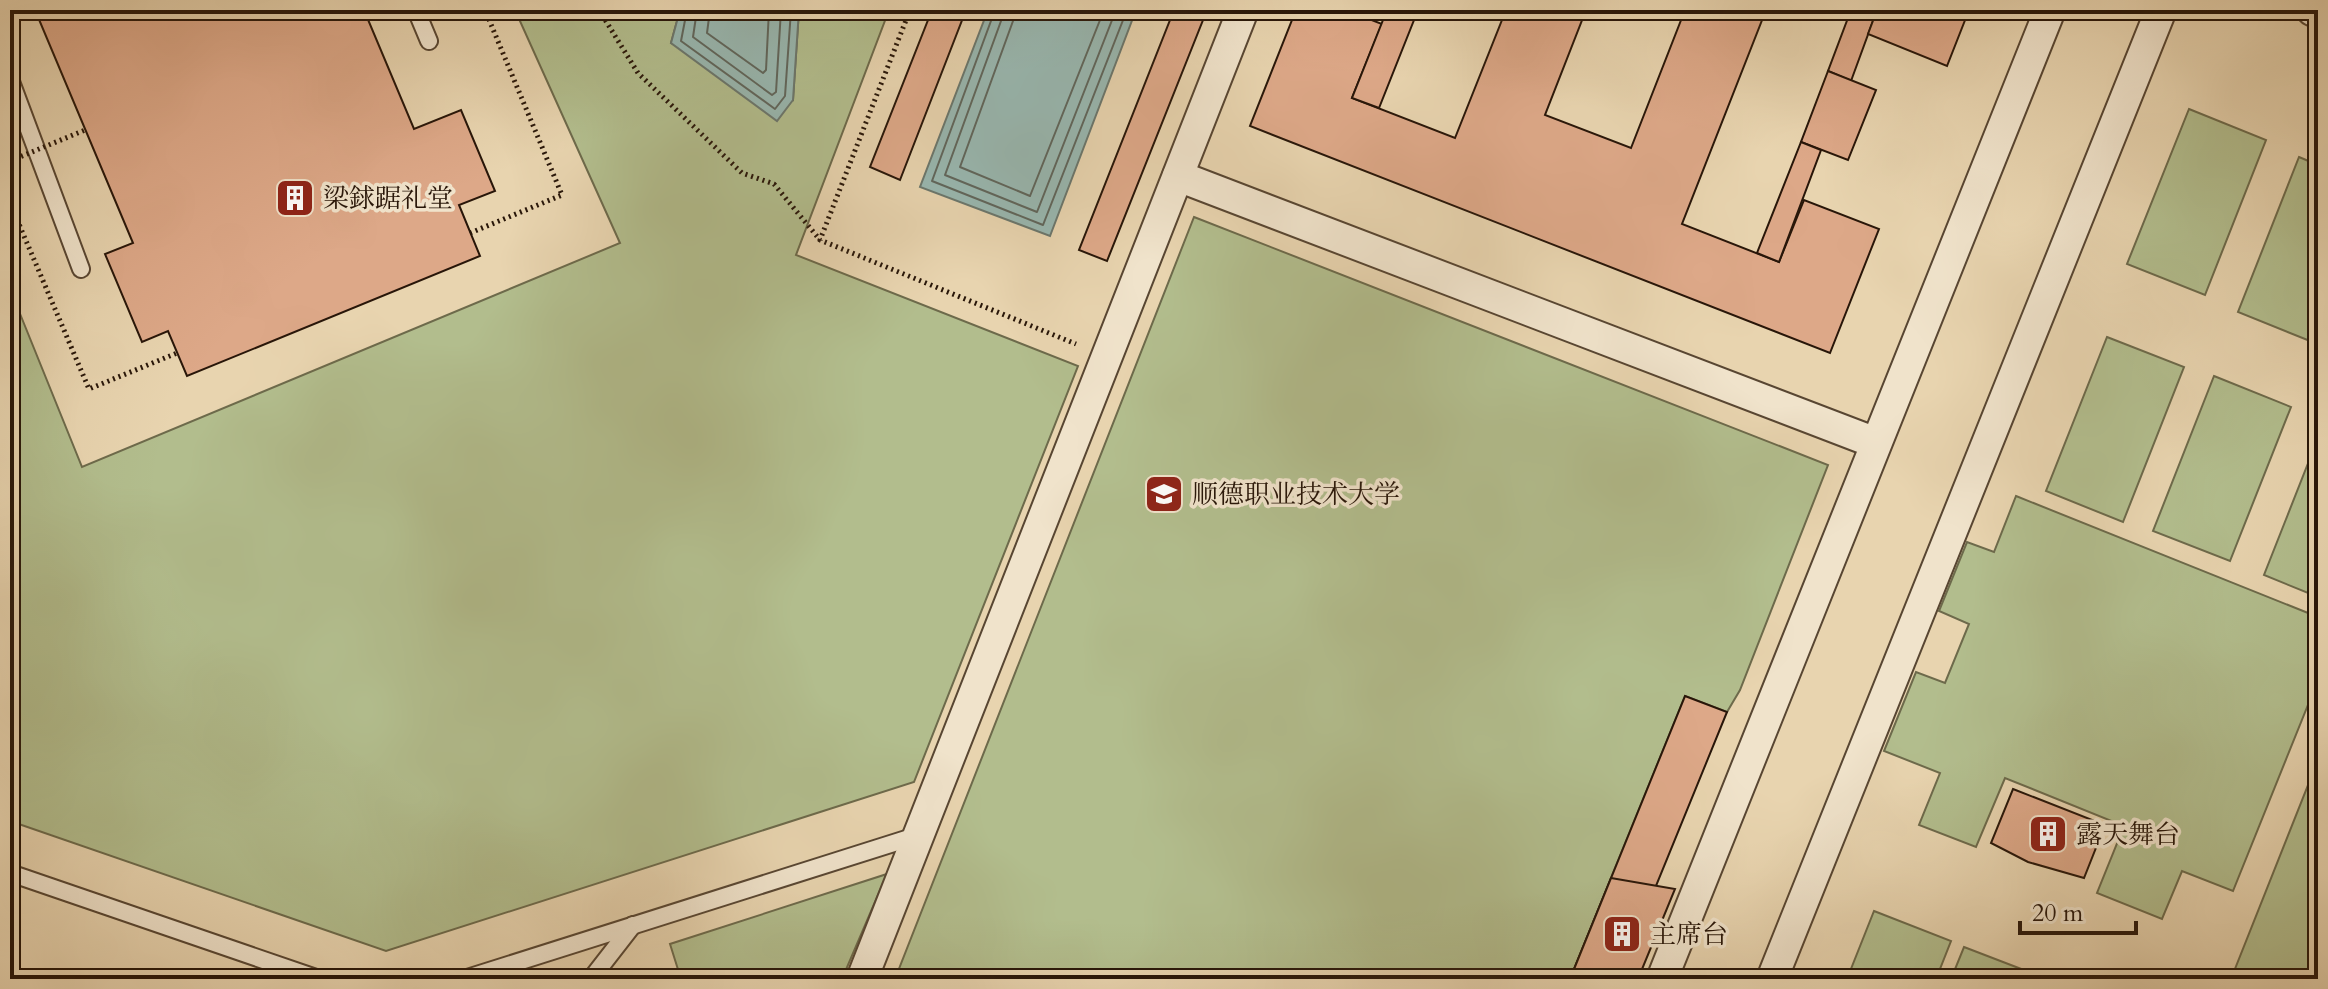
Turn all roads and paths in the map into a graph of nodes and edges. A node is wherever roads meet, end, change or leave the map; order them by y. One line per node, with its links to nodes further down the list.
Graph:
1 (416, 10): 10 (lane)
2 (485, 10): 16 (path)
3 (599, 10): 17 (path)
4 (910, 10): 17 (path)
5 (1243, 10): 14 (street)
6 (2050, 10): 21 (street)
7 (2161, 10): 30 (street)
8 (2312, 10): 9 (street)
9 (2318, 13)
10 (429, 41)
11 (10, 79): 18 (lane)
12 (85, 130): 13 (path, bridge)
13 (10, 161)
14 (1178, 176): 20 (street); 21 (street)
15 (10, 203): 19 (path)
16 (470, 233)
17 (820, 240): 20 (path)
18 (81, 269)
19 (177, 353)
20 (1107, 356): 22 (street)
21 (1876, 443): 29 (street)
22 (919, 835): 24 (lane); 28 (street)
23 (10, 873): 25 (lane)
24 (633, 925): 26 (lane); 27 (lane)
25 (319, 979)
26 (464, 979)
27 (591, 979)
28 (862, 979)
29 (1662, 979)
30 (1772, 979)

